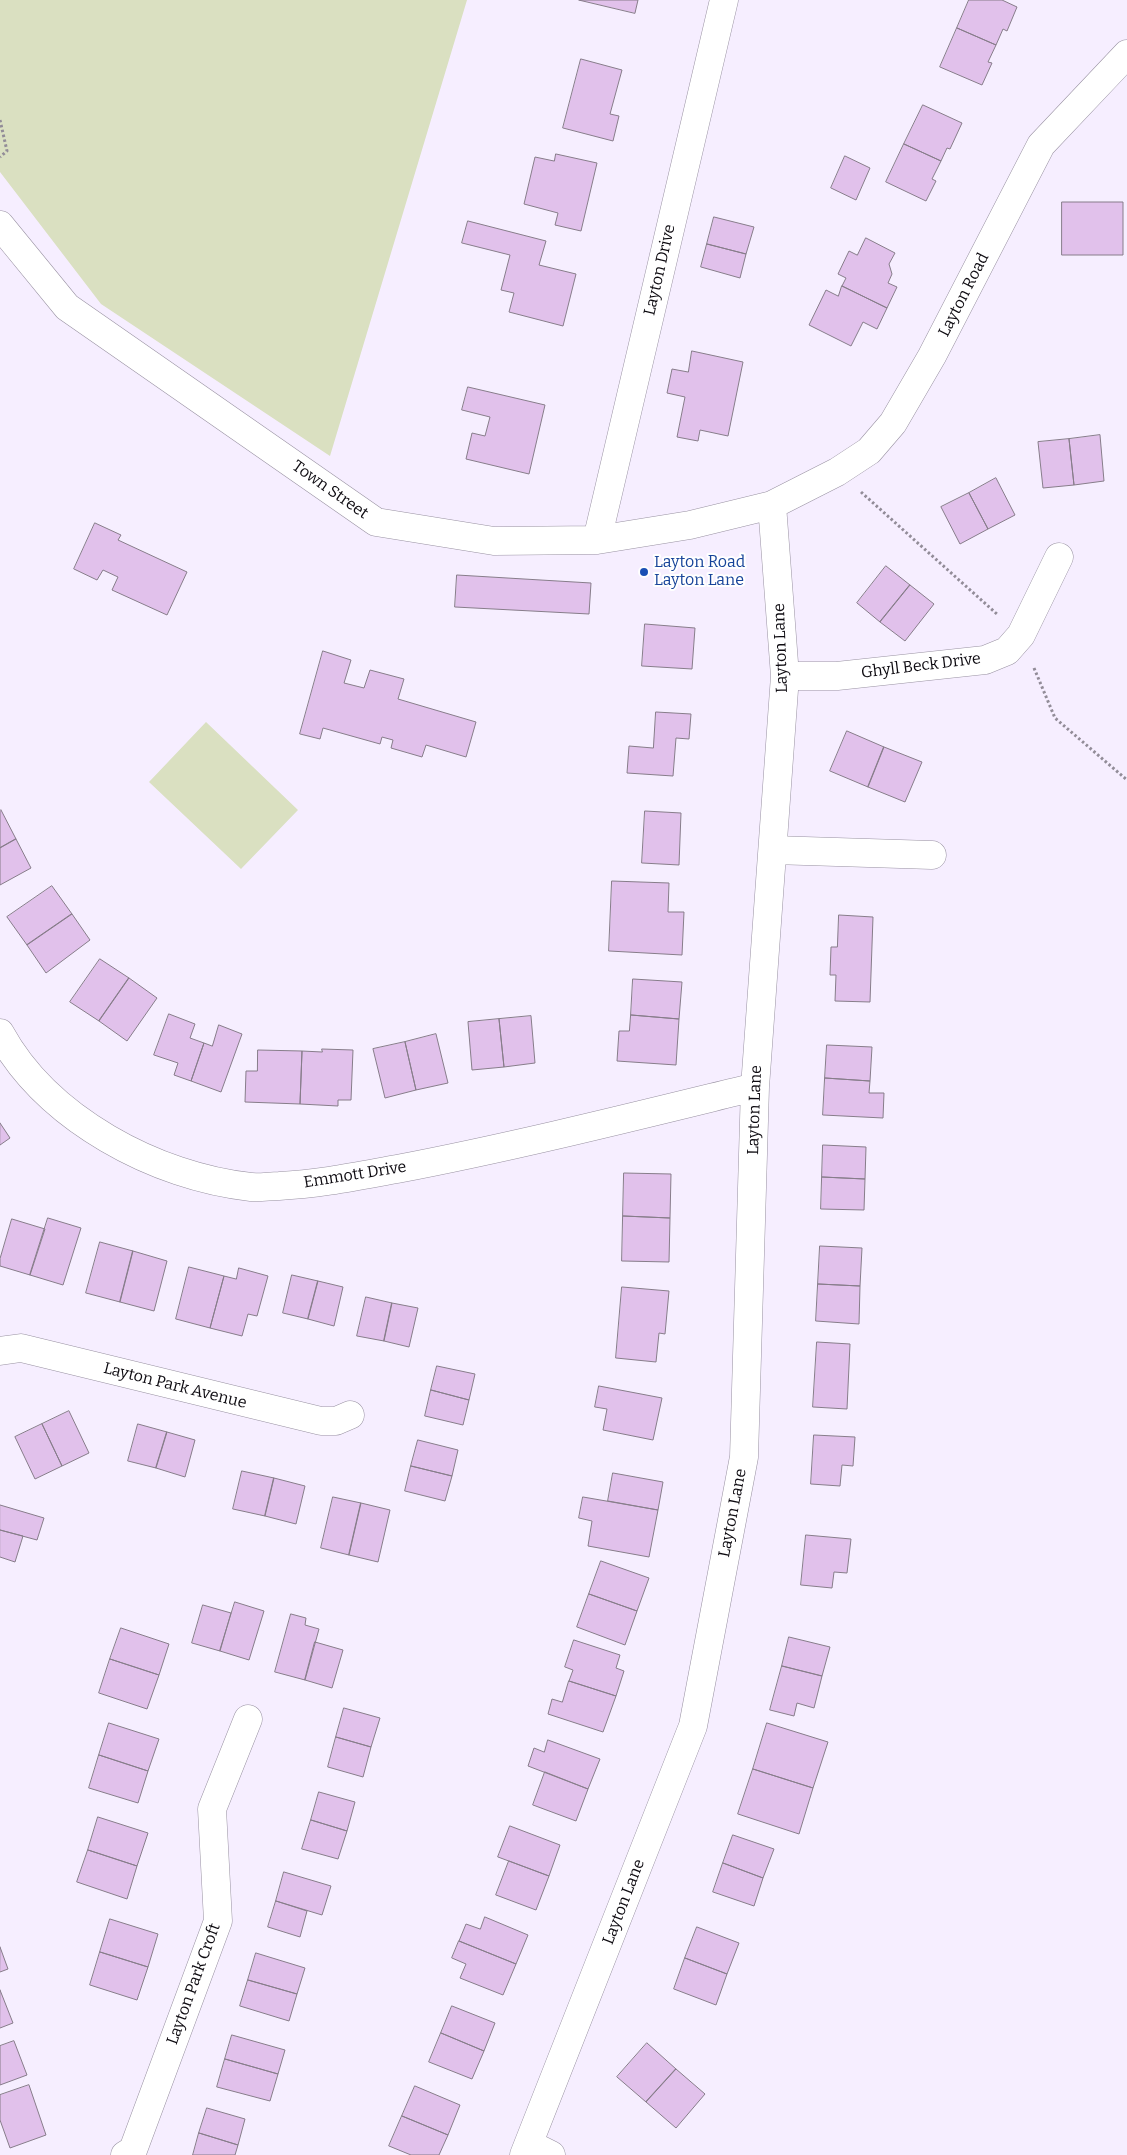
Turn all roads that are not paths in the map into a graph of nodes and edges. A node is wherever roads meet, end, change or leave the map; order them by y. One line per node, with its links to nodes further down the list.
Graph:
1 (724, 0): 5 (street, Layton Drive)
2 (1127, 54): 4 (street, Layton Road)
3 (0, 225): 5 (street, Town Street)
4 (772, 505): 5 (street, Town Street); 7 (street, Layton Lane)
5 (597, 540)
6 (1059, 557): 7 (street, Ghyll Beck Drive)
7 (785, 676): 8 (street, Layton Lane)
8 (773, 850): 9 (street); 11 (street, Layton Lane)
9 (932, 855)
10 (0, 1034): 11 (street, Emmott Drive)
11 (755, 1087): 15 (street, Layton Lane)
12 (0, 1351): 13 (street, Layton Park Avenue)
13 (350, 1415)
14 (248, 1719): 16 (street, Layton Park Croft)
15 (535, 2151)
16 (125, 2155)

